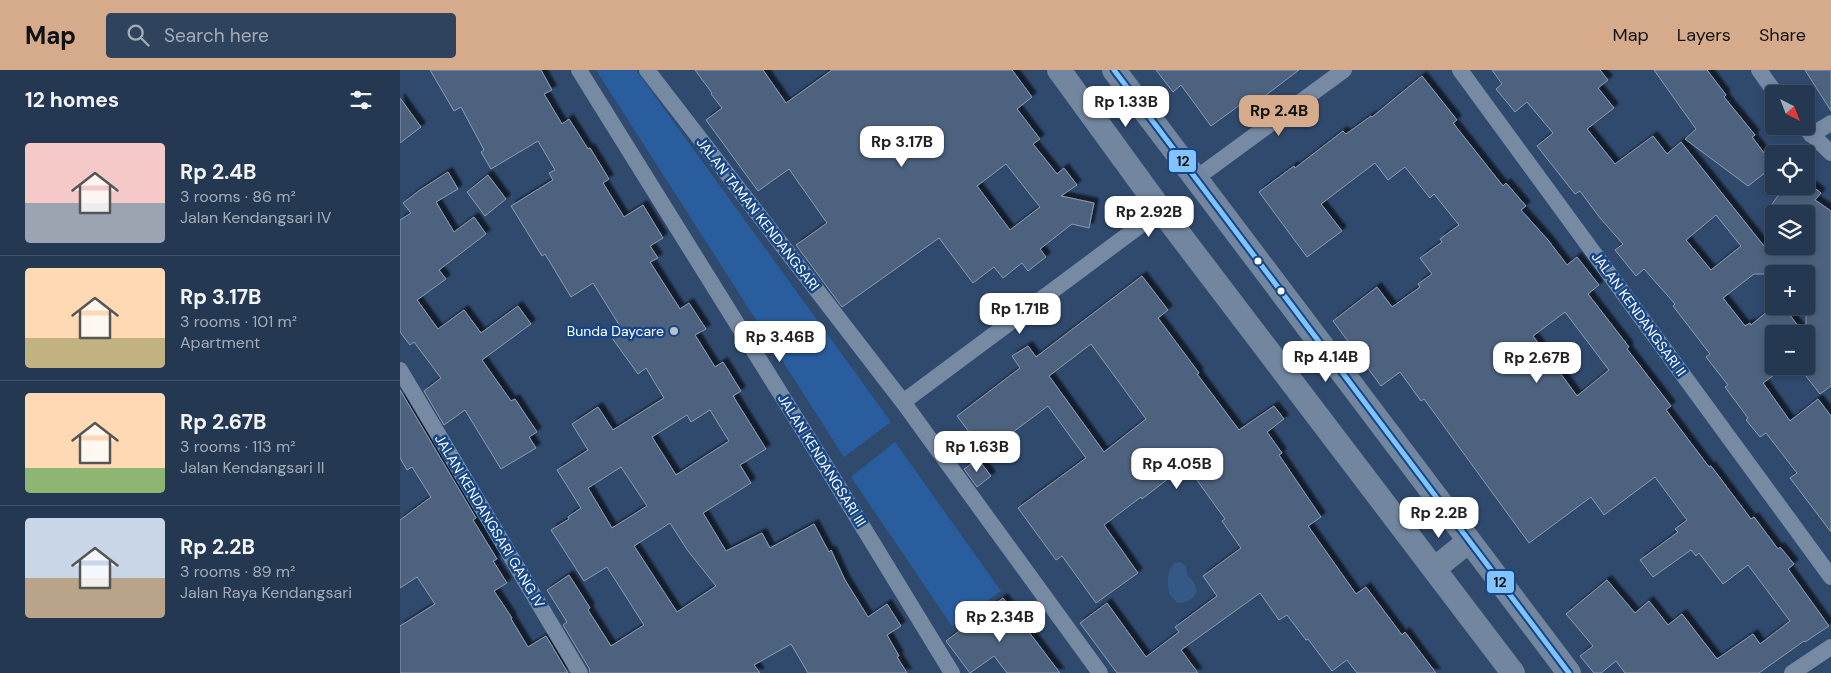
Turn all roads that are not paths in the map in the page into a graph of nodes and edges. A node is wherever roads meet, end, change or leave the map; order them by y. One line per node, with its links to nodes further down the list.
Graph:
1 (579, 70): 23 (street, JALAN KENDANGSARI III)
2 (647, 70): 16 (street, JALAN TAMAN KENDANGSARI)
3 (1059, 70): 14 (main road)
4 (1114, 70): 13 (main road)
5 (1344, 70): 13 (street)
6 (1460, 70): 18 (street, JALAN KENDANGSARI II)
7 (1759, 70): 8 (street)
8 (1770, 85)
9 (1831, 123): 10 (street)
10 (1815, 128)
11 (1811, 135): 12 (street)
12 (1831, 153)
13 (1195, 179): 17 (main road)
14 (1161, 210): 16 (street); 19 (main road)
15 (402, 378): 22 (street, JALAN KENDANGSARI GANG IV)
16 (903, 402): 24 (street, JALAN TAMAN KENDANGSARI)
17 (1469, 541): 19 (main road); 26 (main road)
18 (1824, 553): 20 (street, JALAN KENDANGSARI II)
19 (1434, 568): 25 (main road)
20 (1831, 577)
21 (1831, 647): 27 (street)
22 (580, 673)
23 (952, 673)
24 (1100, 673)
25 (1513, 673)
26 (1569, 673)
27 (1792, 673)

